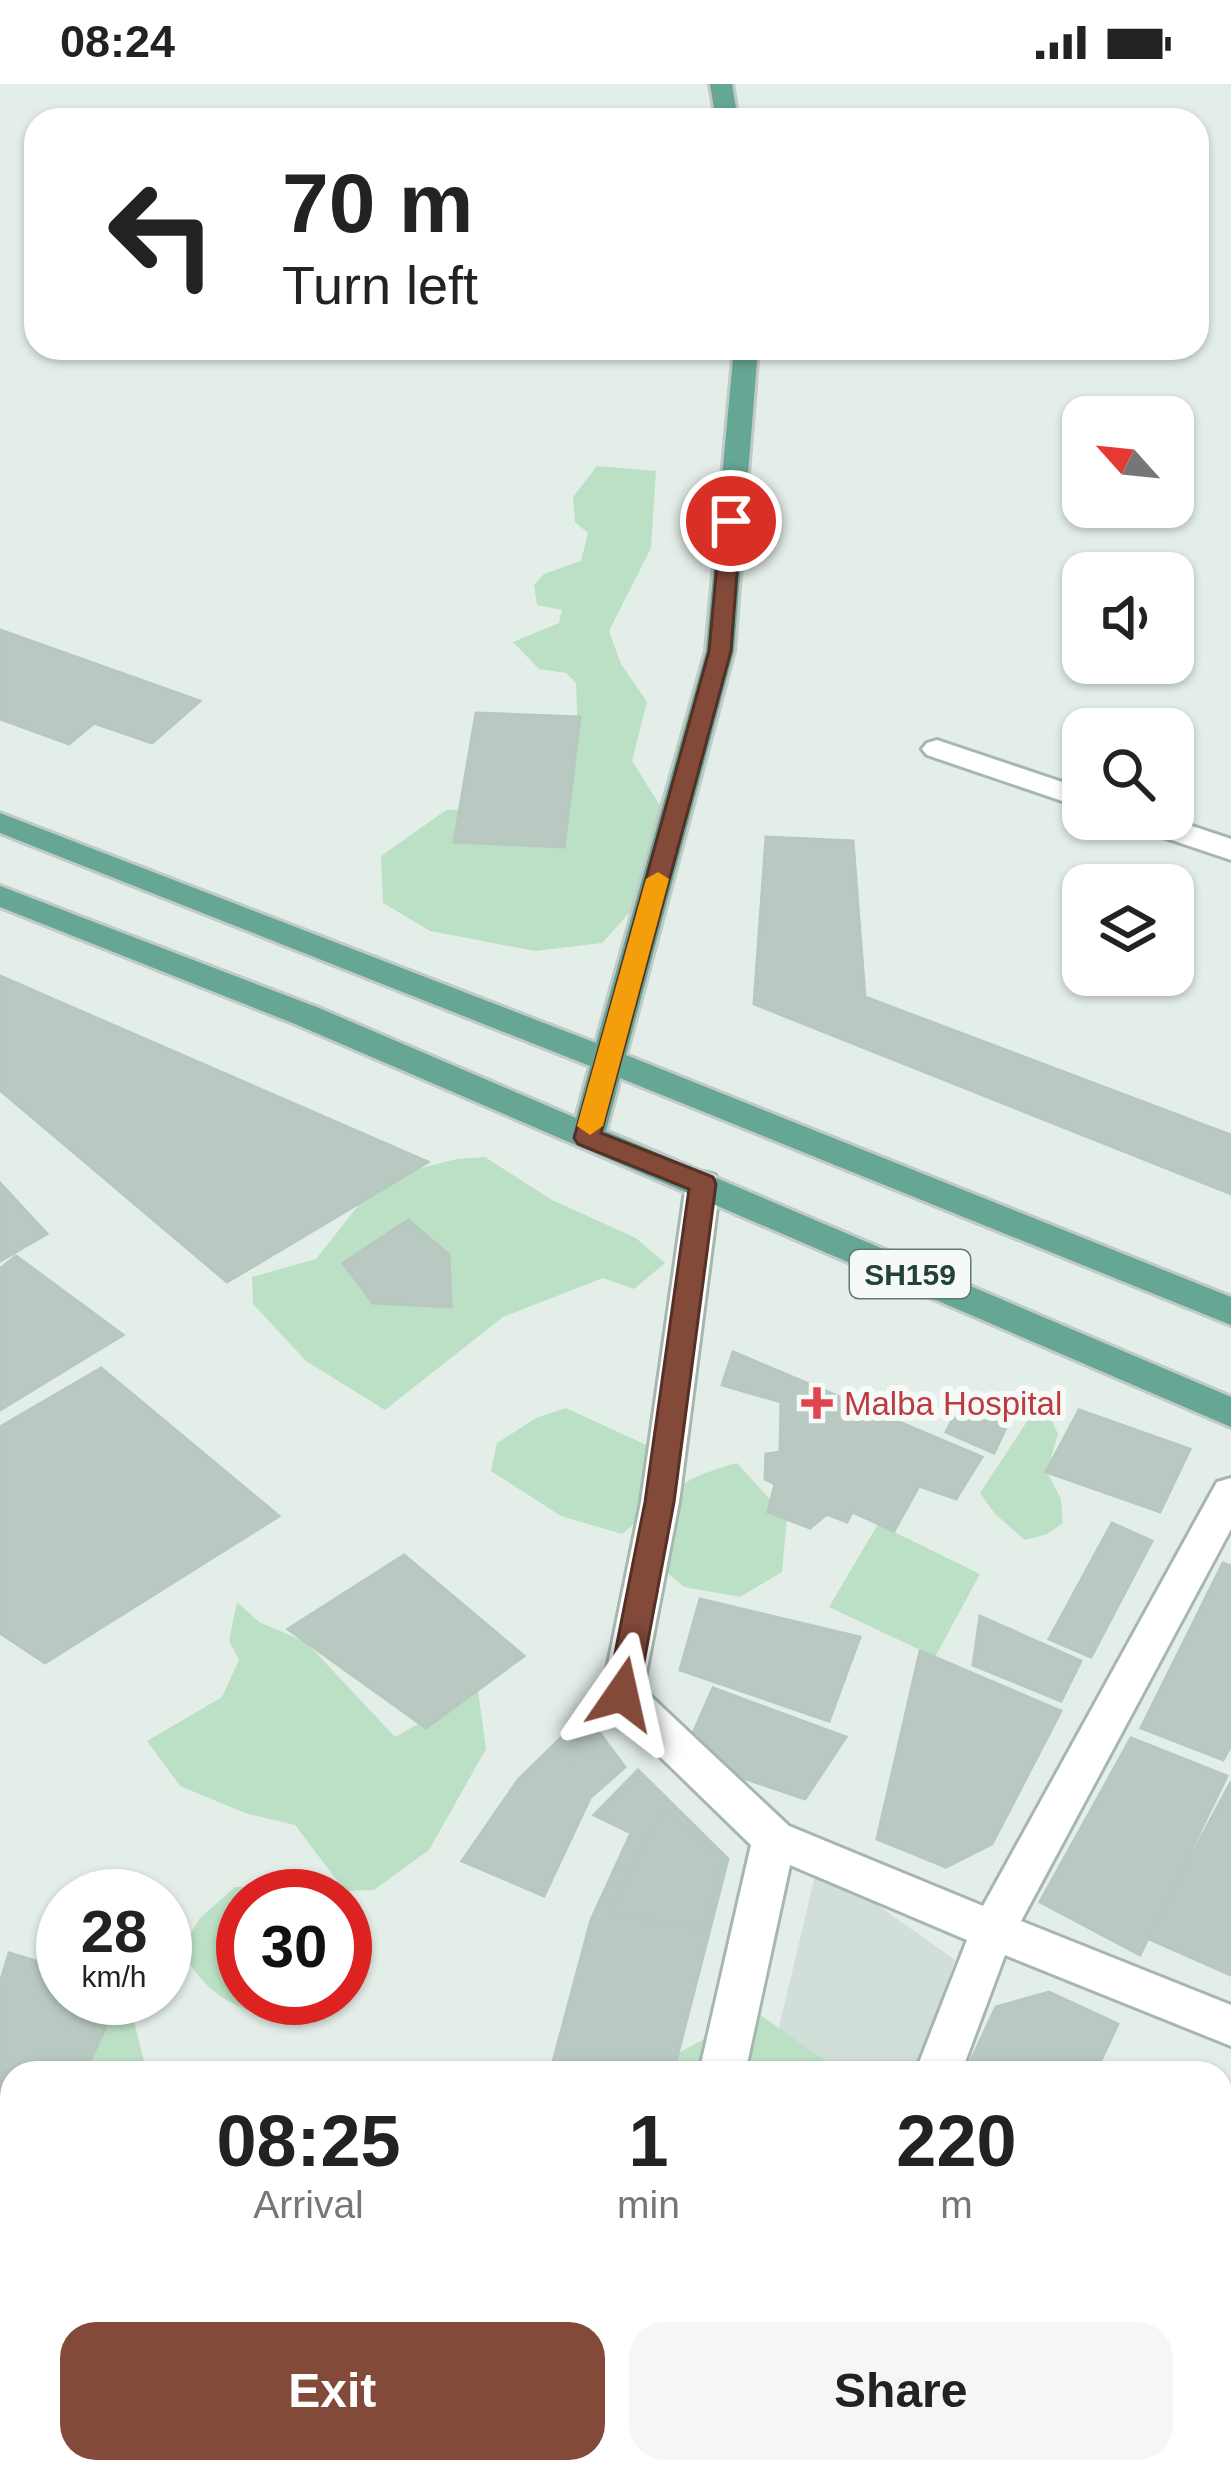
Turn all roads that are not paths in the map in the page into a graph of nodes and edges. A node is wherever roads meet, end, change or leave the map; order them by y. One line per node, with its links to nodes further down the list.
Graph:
1 (745, 360): 8 (main road)
2 (938, 749): 3 (street)
3 (1062, 792)
4 (0, 822): 8 (main road)
5 (1194, 837): 6 (street)
6 (1231, 850)
7 (0, 896): 9 (main road)
8 (608, 1060): 9 (main road); 11 (main road, SH159)
9 (587, 1138): 10 (main road, SH159)
10 (703, 1184): 12 (main road, SH159); 14 (street)
11 (1231, 1312)
12 (1231, 1413)
13 (1231, 1493): 15 (street)
14 (774, 1839): 15 (street); 17 (street)
15 (993, 1930): 16 (street); 18 (street)
16 (1231, 2026)
17 (725, 2061)
18 (943, 2061)

